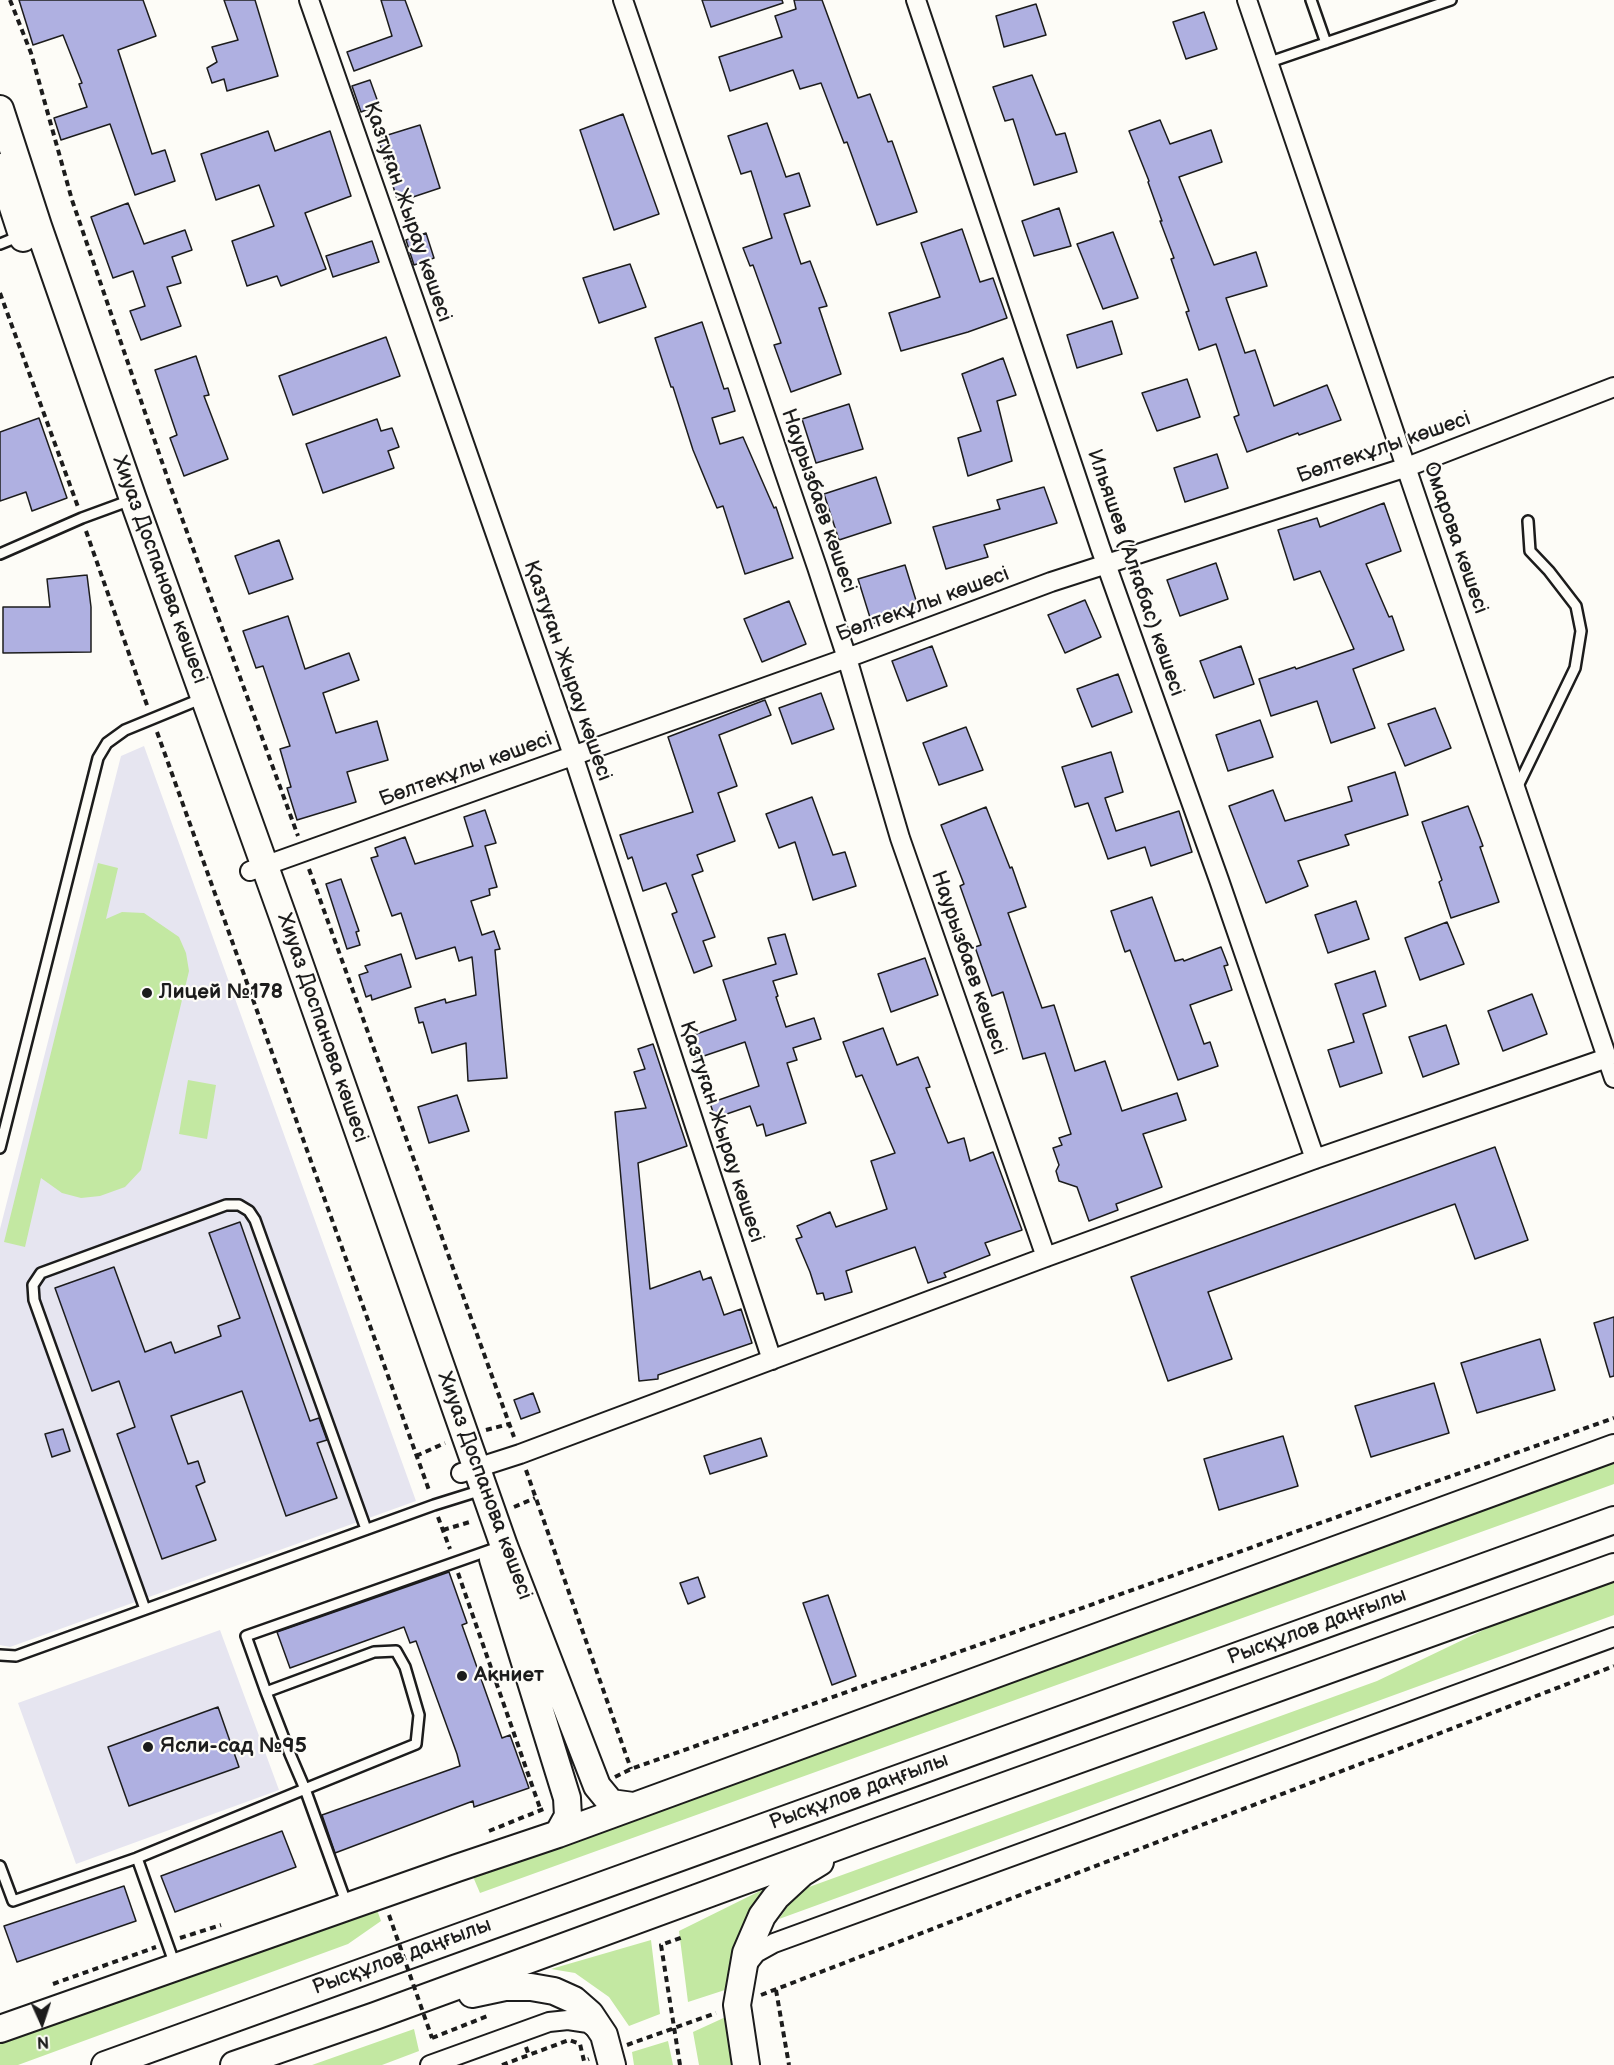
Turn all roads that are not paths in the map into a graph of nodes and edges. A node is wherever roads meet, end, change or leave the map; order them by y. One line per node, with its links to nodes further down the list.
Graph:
1 (309, 0): 21 (street, Қазтуған Жырау көшесі)
2 (623, 0): 19 (street, Наурызбаев көшесі)
3 (916, 0): 18 (street, Ильяшев (Алғабас) көшесі)
4 (1247, 0): 9 (street, Омарова көшесі)
5 (1311, 0): 8 (lane)
6 (1451, 0): 7 (lane)
7 (1439, 2): 8 (lane)
8 (1326, 43): 9 (lane)
9 (1268, 63): 14 (street, Омарова көшесі)
10 (0, 109): 12 (street, Хиуаз Доспанова көшесі)
11 (0, 168): 12 (street, Хиуаз Доспанова көшесі)
12 (20, 235): 15 (street, Хиуаз Доспанова көшесі)
13 (1614, 387): 14 (street, Бөлтекұлы көшесі)
14 (1407, 467): 18 (street, Бөлтекұлы көшесі); 22 (street, Омарова көшесі)
15 (125, 502): 17 (lane); 20 (street, Хиуаз Доспанова көшесі)
16 (1528, 521): 22 (lane)
17 (0, 554)
18 (1107, 563): 19 (street, Бөлтекұлы көшесі); 27 (street, Ильяшев (Алғабас) көшесі)
19 (847, 658): 21 (street, Бөлтекұлы көшесі); 28 (street, Наурызбаев көшесі)
20 (198, 701): 23 (street, Хиуаз Доспанова көшесі); 26 (lane)
21 (573, 755): 23 (street, Бөлтекұлы көшесі); 29 (street, Қазтуған Жырау көшесі)
22 (1516, 790): 24 (street, Омарова көшесі)
23 (258, 869): 31 (street, Хиуаз Доспанова көшесі)
24 (1607, 1058): 25 (street, Омарова көшесі); 27 (street)
25 (1614, 1078)
26 (0, 1148)
27 (1315, 1159): 28 (street)
28 (1046, 1257): 29 (street)
29 (772, 1360): 31 (street)
30 (1614, 1448): 41 (street)
31 (472, 1481): 33 (lane); 34 (street, Хиуаз Доспанова көшесі)
32 (1614, 1520): 52 (street, Рысқұлов даңғылы)
33 (366, 1529): 36 (lane); 36 (lane)
34 (497, 1548): 39 (lane); 41 (street, Хиуаз Доспанова көшесі); 42 (street, Хиуаз Доспанова көшесі)
35 (1614, 1567): 43 (street, Рысқұлов даңғылы)
36 (145, 1609): 38 (lane)
37 (1614, 1637): 48 (street)
38 (0, 1655)
39 (266, 1692): 40 (lane); 40 (lane)
40 (305, 1789): 44 (lane); 46 (lane)
41 (633, 1806): 42 (street)
42 (558, 1834): 46 (street)
43 (863, 1838): 48 (street); 49 (street, Рысқұлов даңғылы)
44 (137, 1858): 45 (lane); 47 (lane)
45 (0, 1866)
46 (347, 1906): 47 (street)
47 (176, 1967): 50 (street)
48 (742, 1970): 55 (street)
49 (375, 2016): 51 (street); 53 (street, Рысқұлов даңғылы)
50 (0, 2029)
51 (610, 2050): 54 (street)
52 (105, 2065)
53 (234, 2065)
54 (430, 2065)
55 (746, 2065)

